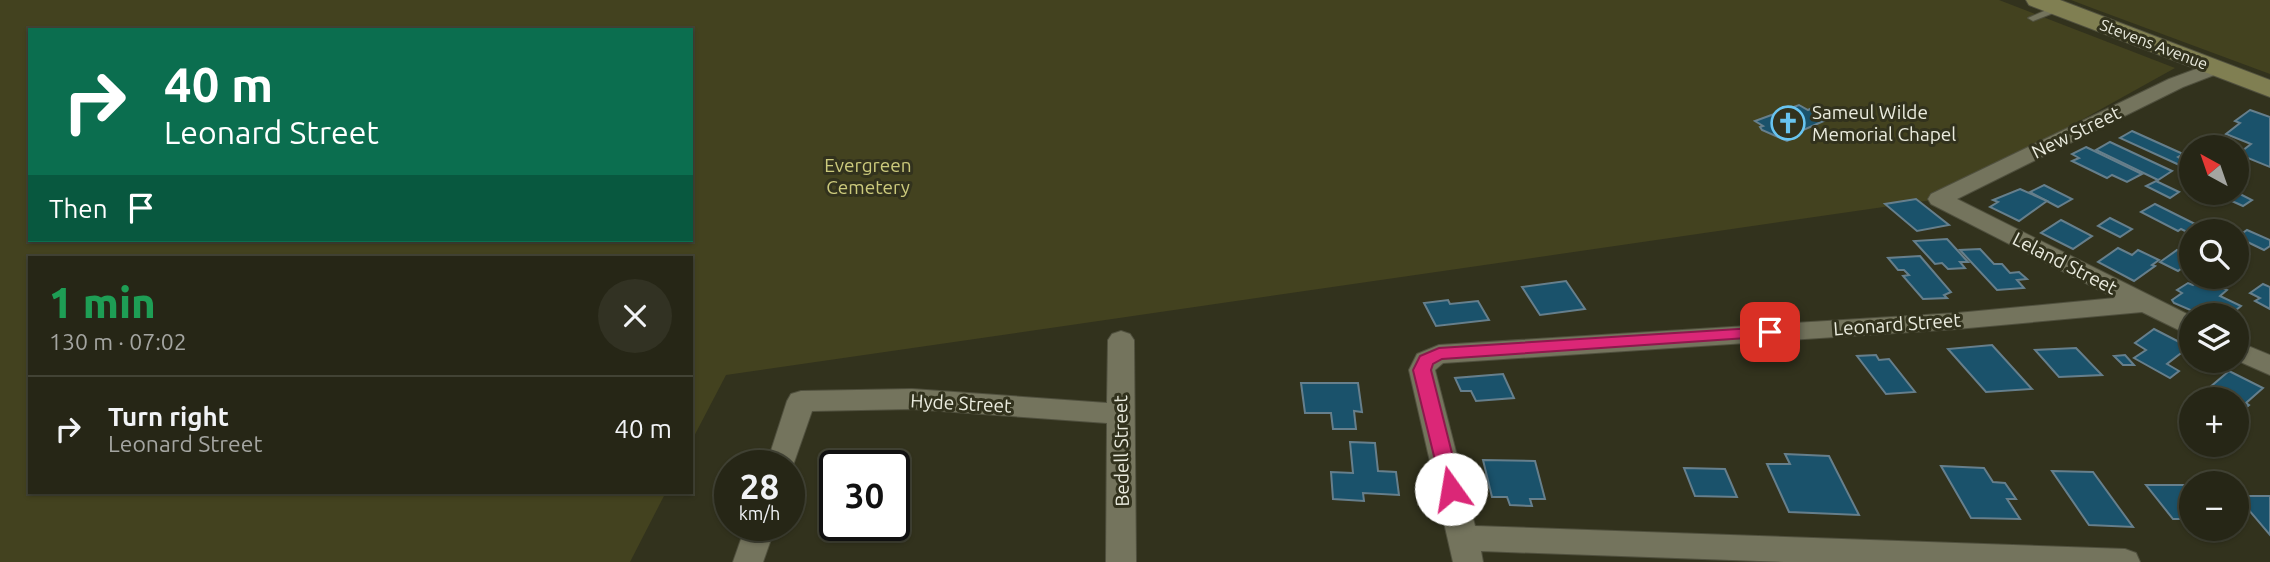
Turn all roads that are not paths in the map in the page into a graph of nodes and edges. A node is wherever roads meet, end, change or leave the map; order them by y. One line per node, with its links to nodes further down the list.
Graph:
1 (2043, 9): 2 (main road, Stevens Avenue)
2 (2215, 68): 3 (main road, Stevens Avenue); 4 (street, New Street)
3 (2270, 89)
4 (1939, 199): 5 (street, Leland Street)
5 (2145, 304): 6 (street, Leland Street); 13 (street, Leonard Street)
6 (2179, 321)
7 (1121, 340): 10 (street, Bedell Street)
8 (2249, 356): 9 (street)
9 (2270, 366)
10 (1120, 414): 11 (street, Hyde Street); 15 (street, Bedell Street)
11 (785, 450)
12 (755, 541): 14 (street)
13 (1465, 550): 16 (street)
14 (748, 562)
15 (1121, 562)
16 (2124, 562)

